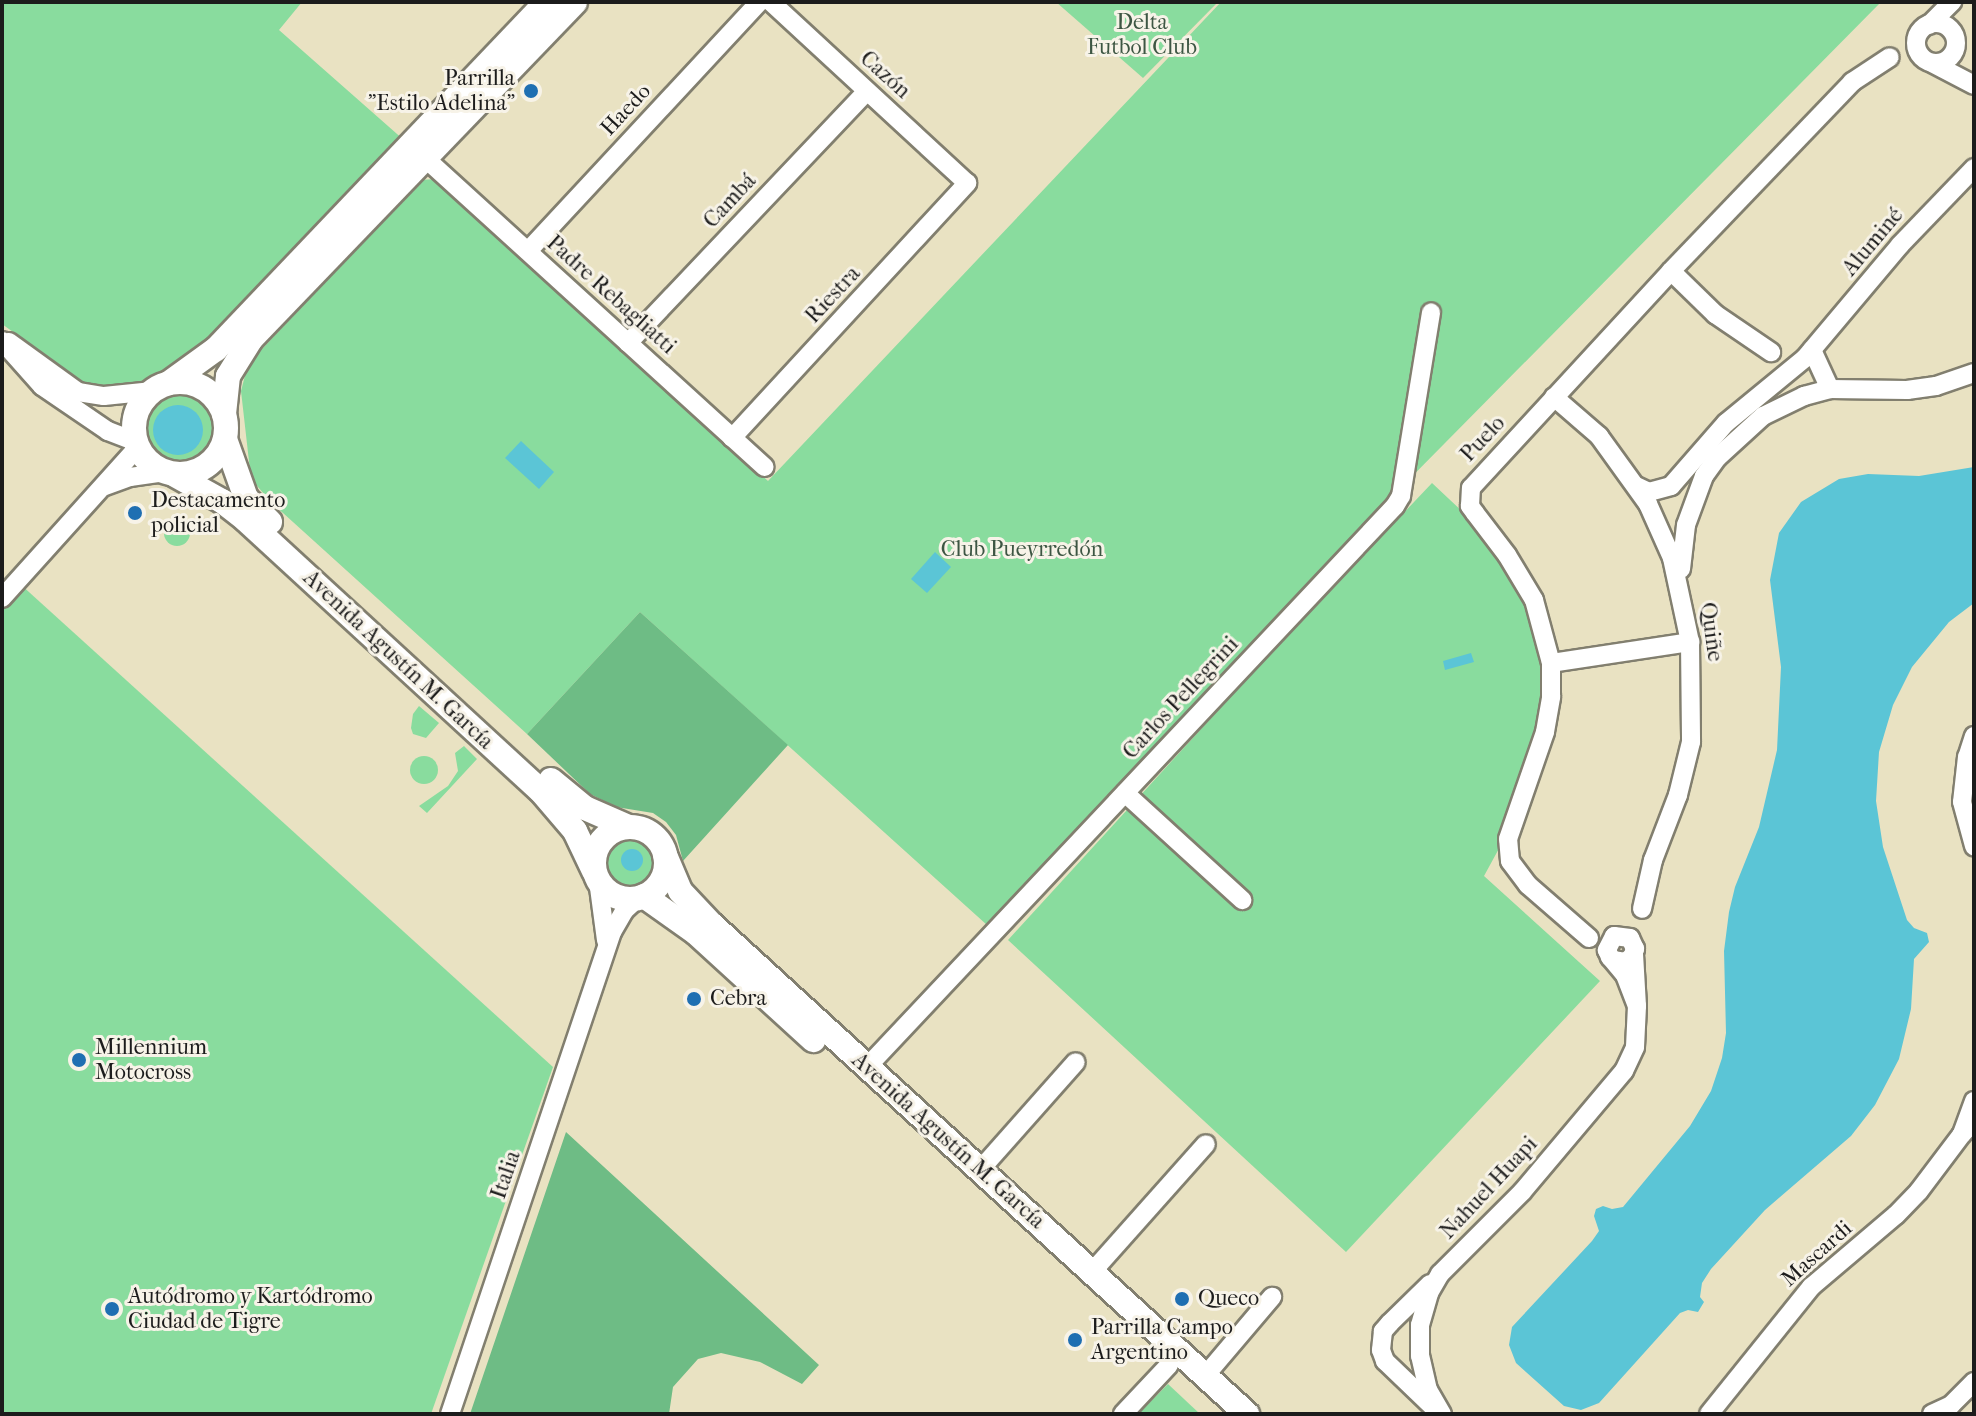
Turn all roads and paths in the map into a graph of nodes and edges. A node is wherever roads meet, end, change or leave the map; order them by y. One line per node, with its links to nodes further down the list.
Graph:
1 (546, 2): 24 (main road)
2 (575, 2): 12 (main road)
3 (759, 2): 15 (street, Haedo)
4 (771, 2): 11 (street, Cazón)
5 (1953, 2): 6 (street, Puelo); 7 (street)
6 (1923, 31): 7 (street); 8 (street, Puelo); 9 (street)
7 (1955, 38): 9 (street); 10 (street)
8 (1890, 57): 9 (street); 16 (street, Puelo)
9 (1927, 60): 10 (street)
10 (1974, 83)
11 (867, 91): 14 (street, Cazón); 19 (street, Cambá)
12 (425, 158): 15 (street, Padre Rebagliatti); 27 (main road)
13 (1974, 168): 21 (street, Aluminé)
14 (967, 183): 28 (street, Riestra)
15 (528, 251): 19 (street, Padre Rebagliatti)
16 (1671, 271): 20 (street); 26 (street, Puelo)
17 (1431, 312): 43 (street, Carlos Pellegrini)
18 (2, 340): 24 (street); 30 (street)
19 (628, 343): 28 (street, Padre Rebagliatti)
20 (1771, 352): 21 (street); 23 (street)
21 (1808, 354): 23 (street, Aluminé); 25 (street)
22 (1974, 373): 25 (street)
23 (1771, 386): 34 (street, Aluminé)
24 (161, 387): 27 (main road); 30 (main road)
25 (1830, 389): 36 (street)
26 (1554, 397): 33 (street, Quiñe); 41 (street, Puelo)
27 (224, 414): 29 (main road)
28 (732, 438): 31 (street, Padre Rebagliatti)
29 (225, 439): 32 (main road); 44 (main road, Avenida Agustín M. García)
30 (137, 444): 32 (main road); 35 (street)
31 (764, 467)
32 (171, 474): 35 (street); 47 (main road, Avenida Agustín M. García)
33 (1636, 486): 34 (street); 37 (street, Quiñe)
34 (1671, 486): 37 (street, Aluminé)
35 (103, 487): 39 (street)
36 (1686, 525): 37 (street); 38 (street)
37 (1659, 526): 38 (street, Quiñe)
38 (1682, 595): 40 (street, Quiñe)
39 (2, 598)
40 (1690, 642): 41 (street); 50 (street, Quiñe)
41 (1551, 663): 50 (street, Puelo)
42 (1974, 736): 45 (street)
43 (1125, 793): 49 (street); 53 (street, Carlos Pellegrini)
44 (626, 826): 46 (main road); 47 (main road)
45 (1974, 846)
46 (665, 855): 48 (main road); 53 (main road, Avenida Agustín M. García)
47 (596, 876): 48 (main road); 51 (street, Italia)
48 (641, 897): 51 (street, Italia); 61 (main road, Avenida Agustín M. García)
49 (1242, 900)
50 (1620, 947): 59 (street, Nahuel Huapi)
51 (607, 951): 65 (street, Italia)
52 (1076, 1062): 57 (street)
53 (867, 1067): 57 (main road, Avenida Agustín M. García)
54 (1974, 1101): 55 (street, Mascardi)
55 (1968, 1127): 70 (street, Mascardi)
56 (1206, 1144): 58 (street)
57 (980, 1170): 58 (main road, Avenida Agustín M. García)
58 (1092, 1272): 62 (main road, Avenida Agustín M. García)
59 (1440, 1274): 69 (street, Nahuel Huapi); 69 (street)
60 (1272, 1297): 62 (street)
61 (1169, 1365): 66 (street); 67 (main road, Avenida Agustín M. García)
62 (1205, 1376): 68 (main road, Avenida Agustín M. García)
63 (1974, 1382): 64 (street)
64 (1949, 1410): 71 (street)
65 (450, 1414)
66 (1123, 1414)
67 (1223, 1414)
68 (1247, 1414)
69 (1442, 1414)
70 (1709, 1414)
71 (1932, 1414)

